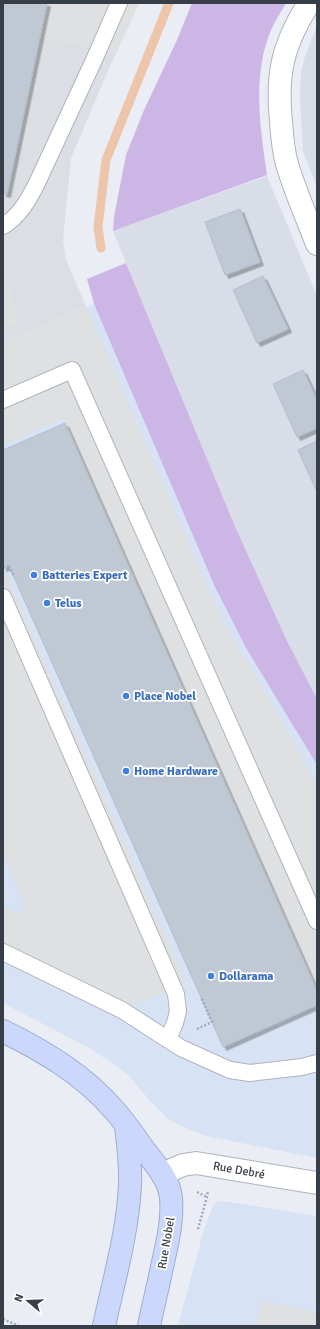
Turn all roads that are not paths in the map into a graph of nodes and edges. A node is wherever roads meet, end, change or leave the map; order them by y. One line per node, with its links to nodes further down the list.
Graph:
1 (119, 3): 3 (lane)
2 (309, 3): 4 (street)
3 (3, 226)
4 (317, 244)
5 (3, 400): 7 (lane)
6 (3, 597): 10 (lane)
7 (317, 921)
8 (3, 952): 10 (lane)
9 (3, 1031): 12 (street, Rue Nobel)
10 (168, 1040): 11 (lane)
11 (317, 1063)
12 (126, 1125): 13 (street, Rue Nobel); 15 (street)
13 (162, 1174): 14 (street, Rue Debré); 16 (street, Rue Nobel)
14 (317, 1183)
15 (104, 1326)
16 (149, 1326)

